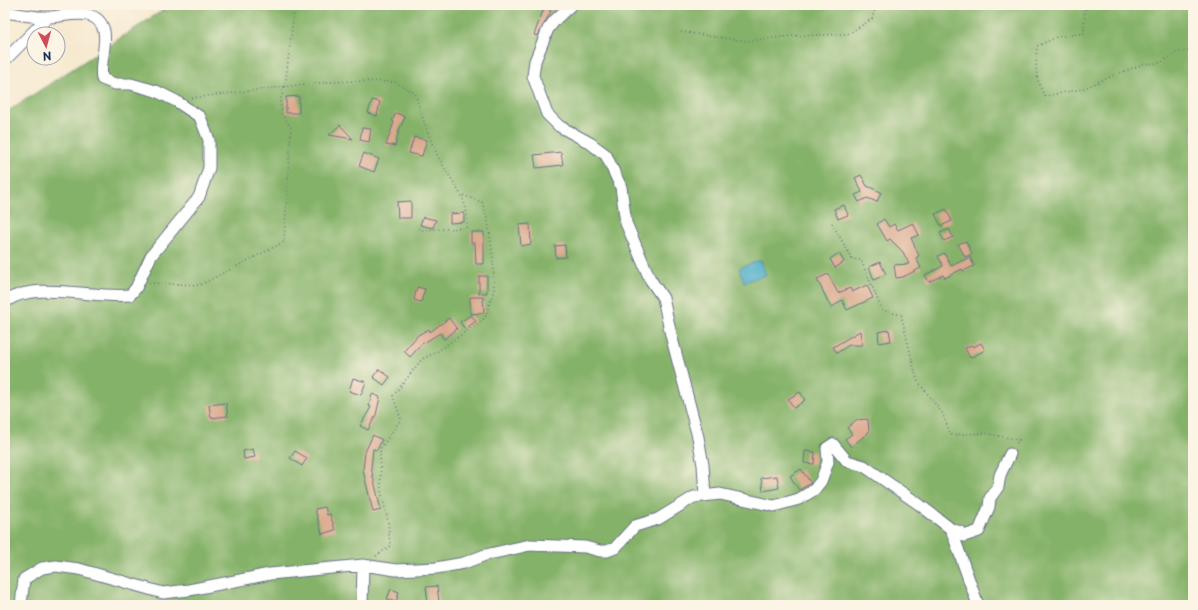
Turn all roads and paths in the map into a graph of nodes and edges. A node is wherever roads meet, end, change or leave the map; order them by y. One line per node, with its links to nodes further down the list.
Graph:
1 (293, 5): 10 (path)
2 (571, 5): 18 (street)
3 (876, 5): 7 (path)
4 (1085, 5): 8 (path)
5 (5, 12): 6 (street)
6 (47, 18): 9 (street); 11 (street)
7 (681, 32)
8 (1193, 50)
9 (5, 60)
10 (285, 86): 11 (path); 12 (path); 15 (path)
11 (176, 101): 15 (street)
12 (462, 195): 14 (path); 20 (path)
13 (832, 223): 17 (path)
14 (417, 227)
15 (139, 282): 16 (street)
16 (5, 302)
17 (1010, 454): 19 (street)
18 (705, 496): 19 (street); 20 (street)
19 (951, 529): 23 (street)
20 (363, 565): 21 (street); 22 (street)
21 (21, 605)
22 (362, 605)
23 (978, 605)

